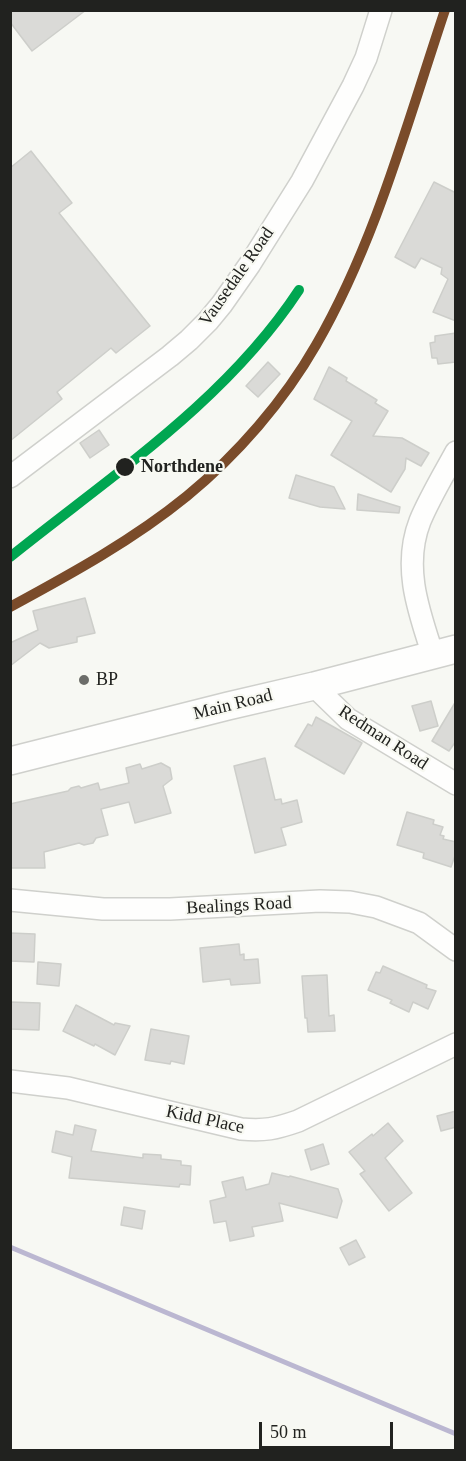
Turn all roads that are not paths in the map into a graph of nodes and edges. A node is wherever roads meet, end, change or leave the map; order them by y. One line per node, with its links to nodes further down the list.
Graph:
1 (381, 10): 3 (street, Vausedale Road)
2 (456, 452): 4 (street)
3 (10, 477)
4 (444, 652): 5 (main road, Main Road)
5 (314, 686): 6 (main road, Main Road); 7 (street, Redman Road)
6 (10, 761)
7 (456, 784)
8 (10, 900): 9 (street, Bealings Road)
9 (456, 950)
10 (456, 1044): 11 (street, Kidd Place)
11 (10, 1081)

